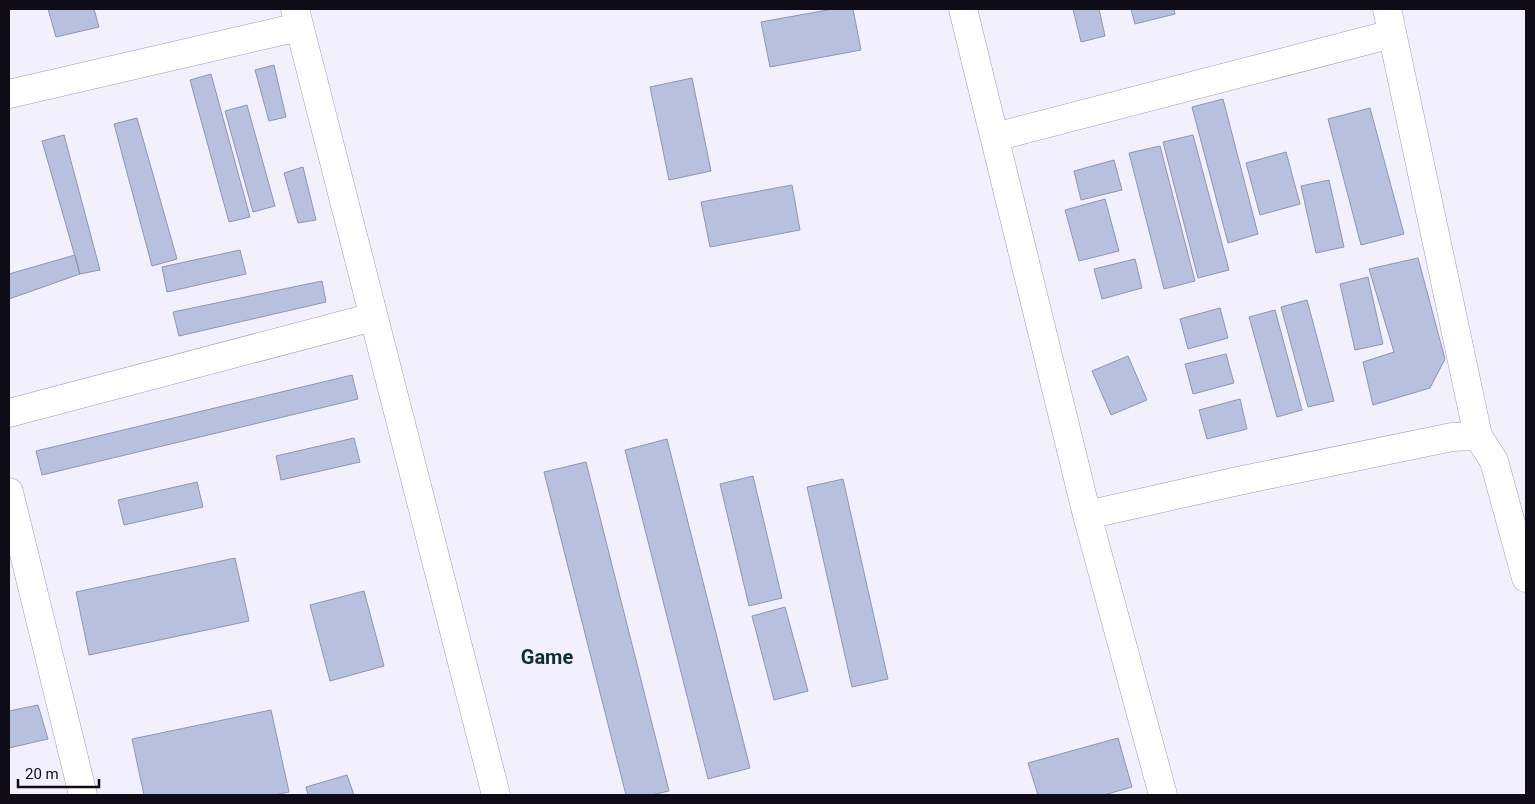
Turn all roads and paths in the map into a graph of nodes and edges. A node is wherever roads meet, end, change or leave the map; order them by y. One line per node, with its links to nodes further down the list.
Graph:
1 (963, 9): 5 (street)
2 (297, 18): 4 (street); 6 (street)
3 (1389, 21): 5 (street); 8 (street)
4 (9, 94)
5 (994, 137): 10 (street)
6 (373, 317): 7 (street); 13 (street)
7 (9, 413)
8 (1478, 436): 10 (street); 11 (street)
9 (9, 492): 12 (street)
10 (1087, 516): 14 (street)
11 (1526, 578)
12 (83, 795)
13 (496, 795)
14 (1163, 795)

